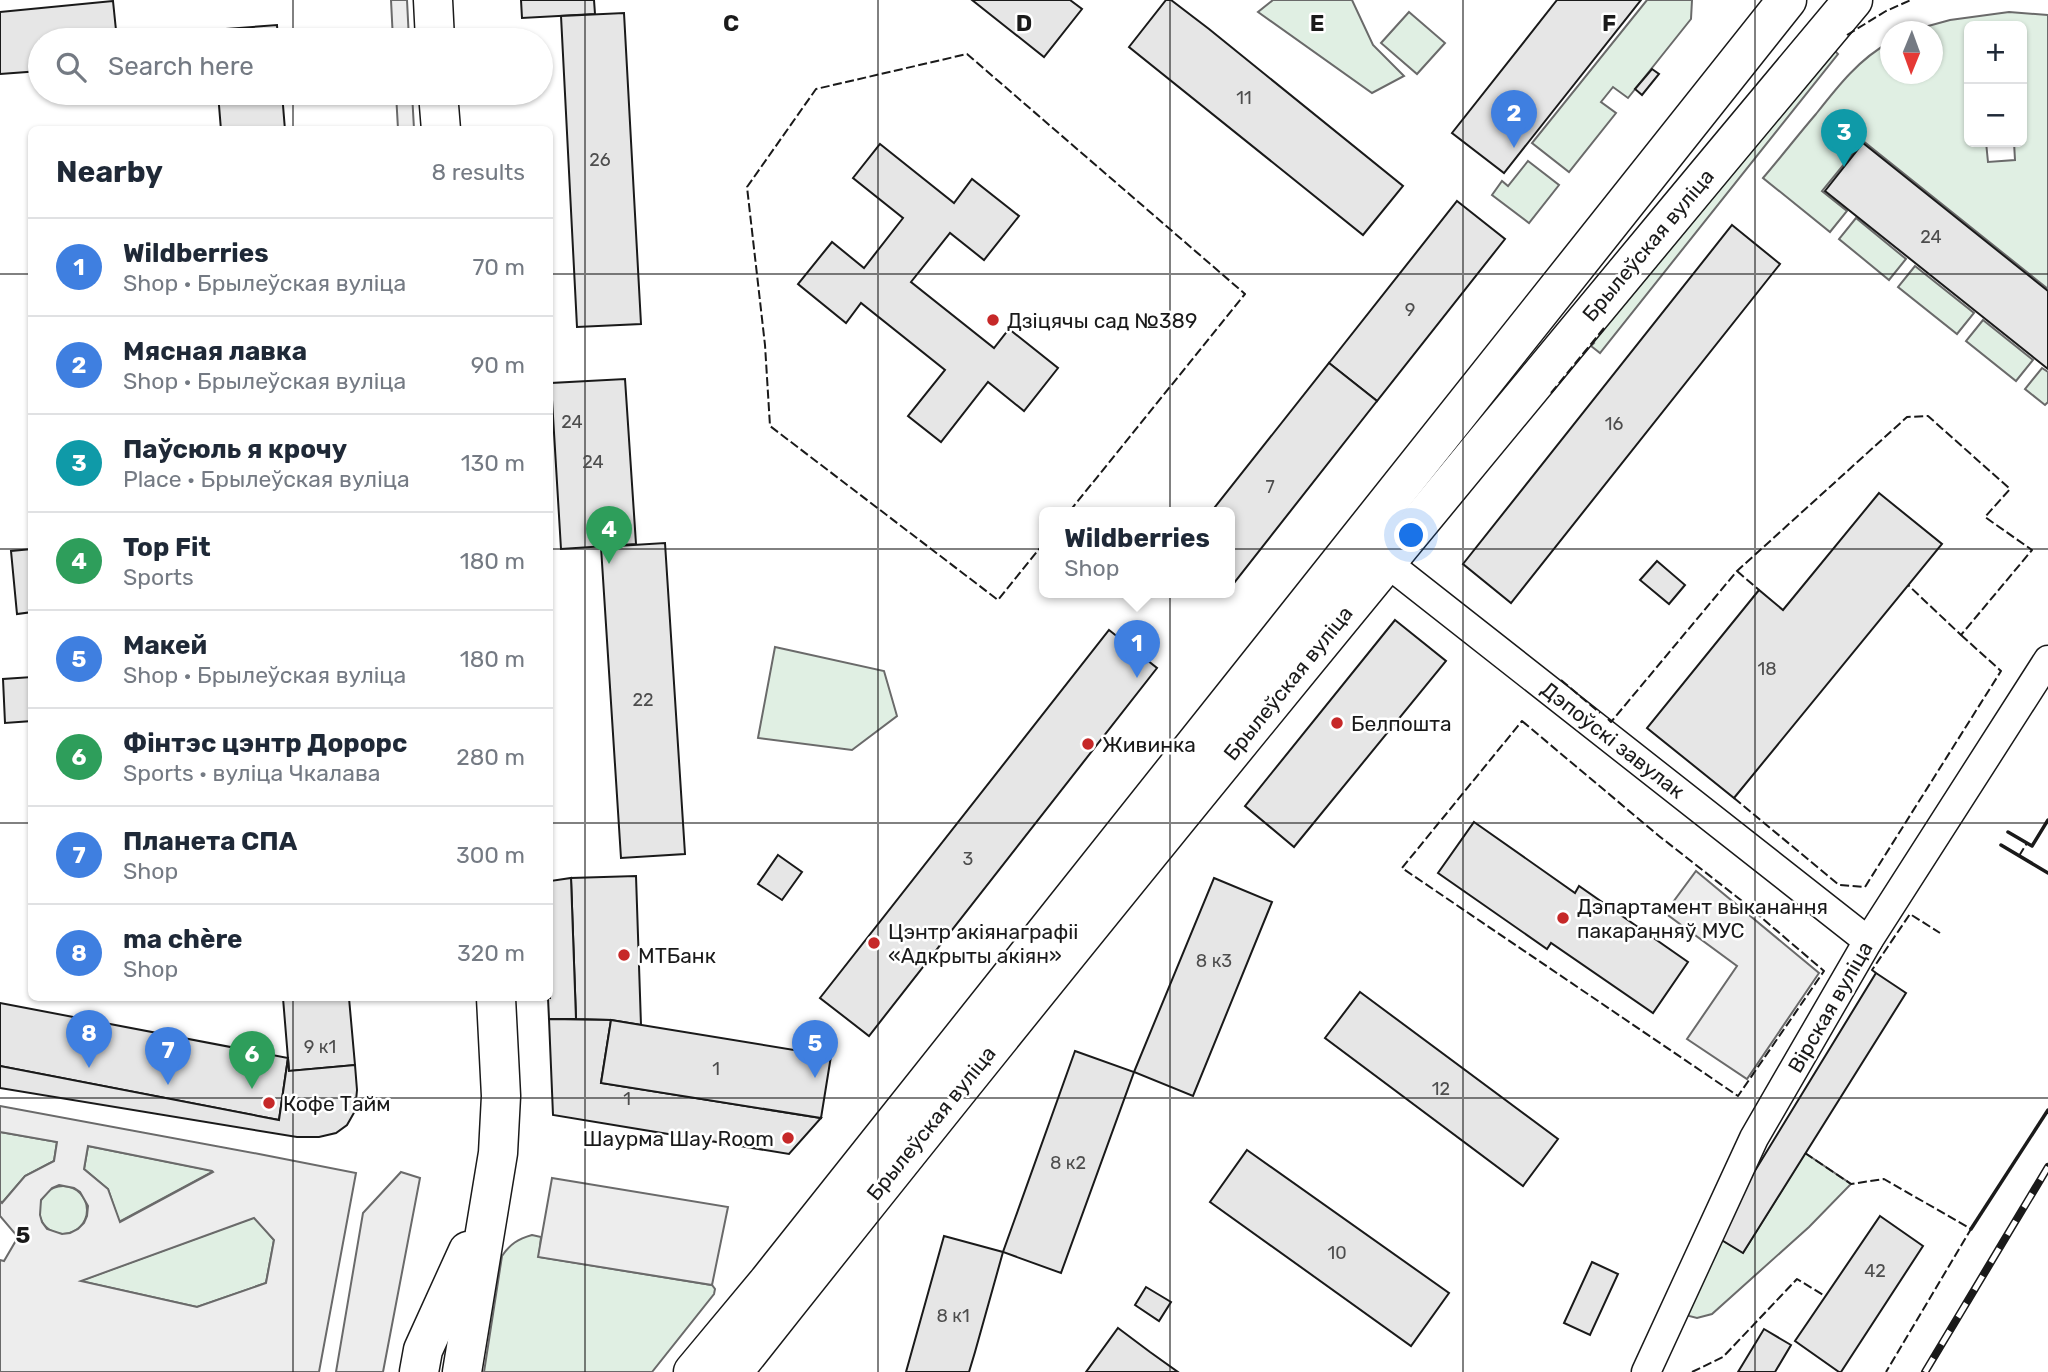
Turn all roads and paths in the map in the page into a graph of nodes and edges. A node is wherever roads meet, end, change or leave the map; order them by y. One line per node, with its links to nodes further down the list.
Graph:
1 (433, 0): 4 (main road)
2 (1787, 0): 7 (main road, Брылеўская вуліца)
3 (1853, 0): 8 (main road, Брылеўская вуліца)
4 (434, 28)
5 (439, 105): 6 (main road)
6 (440, 126)
7 (1358, 539): 8 (street, Дэпоўскі завулак); 15 (main road, Брылеўская вуліца)
8 (1387, 563): 10 (street, Дэпоўскі завулак); 16 (main road, Брылеўская вуліца)
9 (2048, 660): 10 (street, Вірская вуліца)
10 (1868, 941): 17 (street, Вірская вуліца)
11 (496, 1001): 12 (main road)
12 (489, 1205): 13 (main road); 14 (main road)
13 (419, 1372)
14 (462, 1372)
15 (693, 1372)
16 (733, 1372)
17 (1646, 1372)

